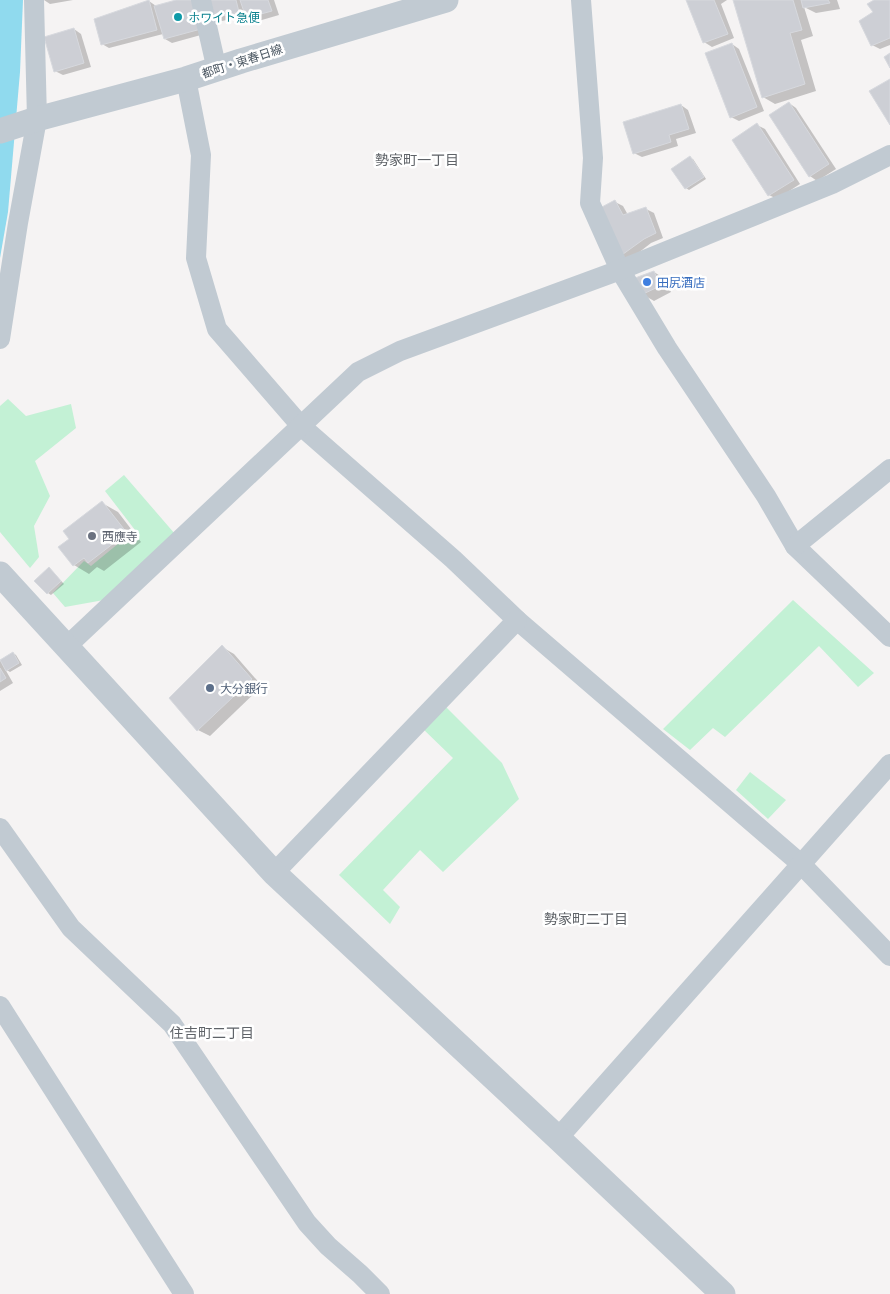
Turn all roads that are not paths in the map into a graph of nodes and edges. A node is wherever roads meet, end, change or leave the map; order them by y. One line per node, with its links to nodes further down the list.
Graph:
1 (34, 0): 7 (street)
2 (201, 0): 5 (street)
3 (446, 0): 5 (street, 都町・東春日線)
4 (581, 0): 10 (street)
5 (217, 70): 6 (street, 都町・東春日線)
6 (186, 79): 7 (street, 都町・東春日線); 12 (street)
7 (37, 119): 8 (street, 都町・東春日線); 11 (street)
8 (0, 130)
9 (890, 155): 10 (street)
10 (620, 270): 12 (street); 14 (street)
11 (0, 339)
12 (301, 426): 16 (street); 18 (street)
13 (890, 469): 14 (street)
14 (795, 546): 17 (street)
15 (0, 574): 18 (street)
16 (517, 620): 21 (street); 22 (street)
17 (890, 637)
18 (66, 647): 22 (street)
19 (890, 764): 21 (street)
20 (0, 828): 27 (street)
21 (801, 864): 23 (street); 25 (street)
22 (274, 873): 25 (street)
23 (890, 956)
24 (0, 1006): 26 (street)
25 (558, 1138): 28 (street)
26 (184, 1294)
27 (380, 1294)
28 (723, 1294)

